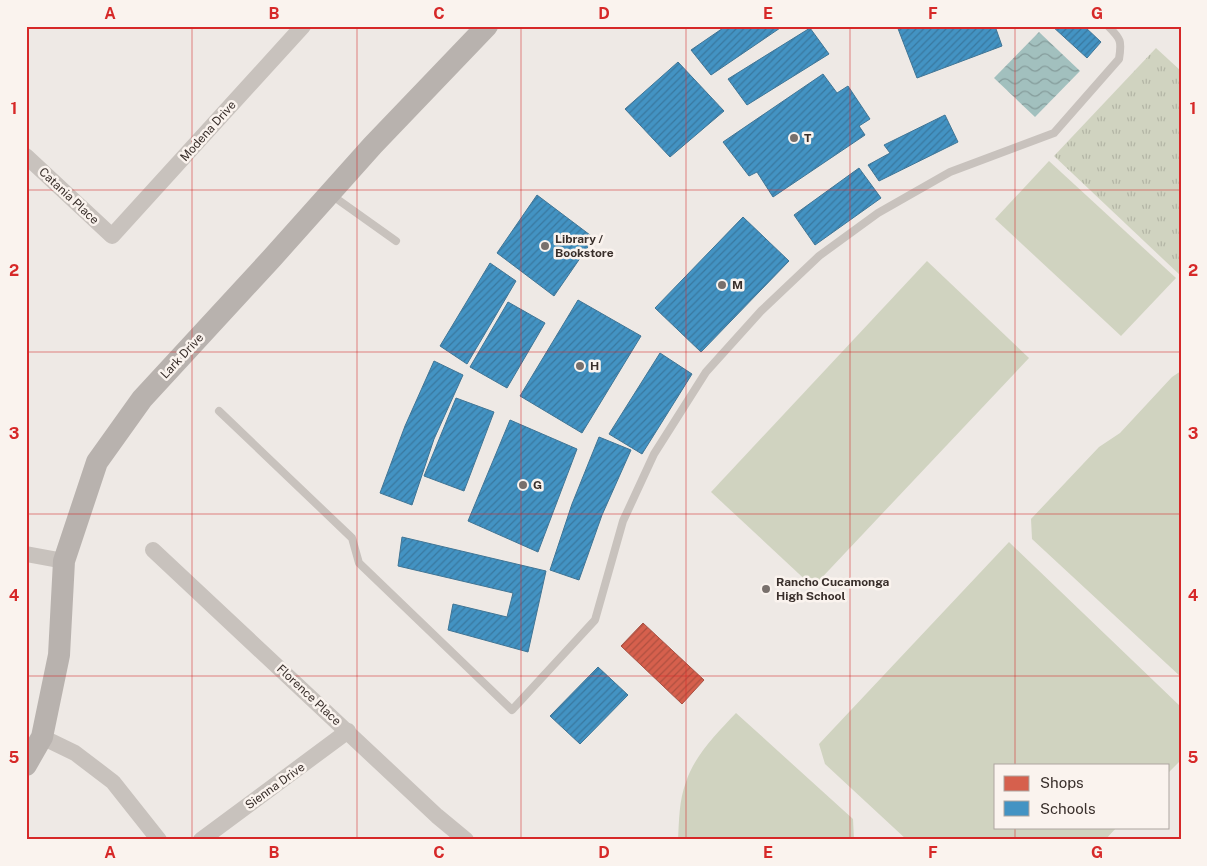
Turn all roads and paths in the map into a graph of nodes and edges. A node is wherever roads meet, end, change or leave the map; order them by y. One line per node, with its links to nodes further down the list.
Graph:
1 (303, 26): 6 (street, Modena Drive)
2 (487, 26): 5 (street, Lark Drive)
3 (1108, 26): 8 (lane)
4 (26, 156): 6 (street, Catania Place)
5 (330, 194): 7 (lane); 11 (street, Lark Drive)
6 (112, 236)
7 (396, 241)
8 (219, 411)
9 (153, 550): 12 (street, Florence Place)
10 (26, 554): 11 (street)
11 (64, 561): 13 (street, Lark Drive)
12 (348, 731): 16 (street, Sienna Drive); 17 (street, Florence Place)
13 (42, 737): 14 (street, Lark Drive); 15 (street)
14 (26, 765)
15 (159, 840)
16 (201, 840)
17 (466, 840)

